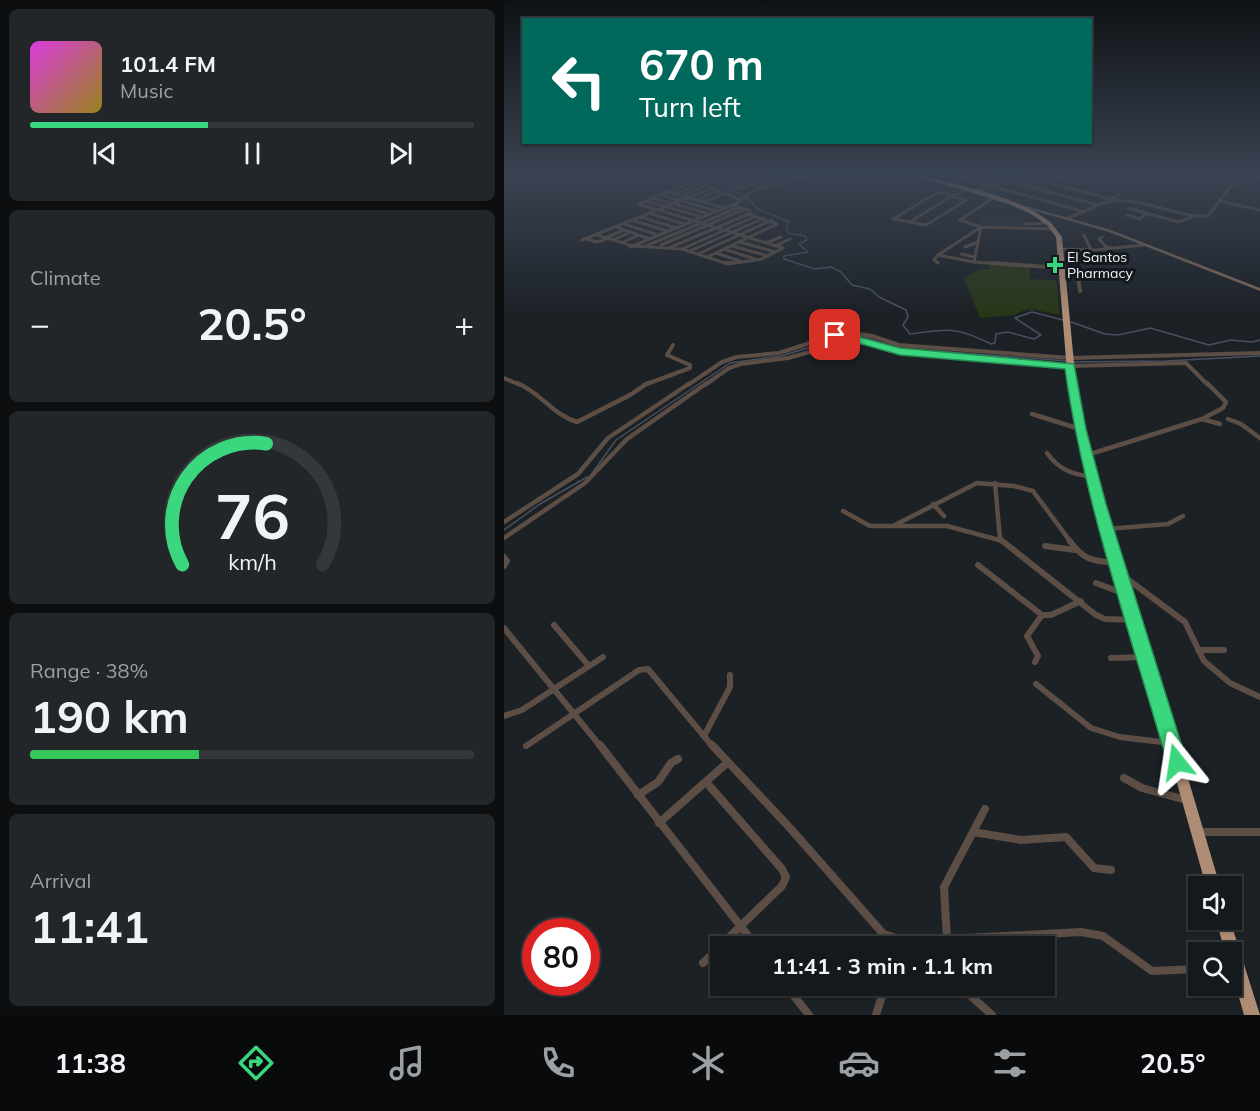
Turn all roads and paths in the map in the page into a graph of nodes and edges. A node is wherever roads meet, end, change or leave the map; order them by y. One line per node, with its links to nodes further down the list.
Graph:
1 (632, 220): 23 (street)
2 (633, 220): 34 (street)
3 (652, 220): 29 (street)
4 (672, 220): 24 (street)
5 (705, 220): 19 (street)
6 (717, 220): 26 (street)
7 (734, 220): 30 (street)
8 (746, 220): 32 (street)
9 (759, 220): 36 (street)
10 (772, 220): 40 (street); 46 (street)
11 (901, 220): 18 (street)
12 (913, 220): 18 (street)
13 (935, 220): 18 (street)
14 (961, 220): 21 (street)
15 (1044, 220): 22 (highway)
16 (1075, 220): 57 (main road)
17 (692, 221): 19 (street); 24 (street)
18 (910, 222)
19 (699, 223): 26 (street); 56 (street)
20 (955, 223): 21 (street)
21 (966, 223): 28 (street)
22 (1049, 223): 25 (street); 33 (highway)
23 (624, 224): 27 (street); 39 (street)
24 (684, 224): 29 (street)
25 (1025, 224)
26 (706, 225): 30 (street); 60 (street)
27 (616, 227): 31 (street); 37 (street)
28 (981, 227): 33 (street); 53 (street); 75 (street)
29 (676, 228): 34 (street)
30 (715, 228): 32 (street); 61 (street)
31 (624, 230): 35 (street); 48 (street)
32 (723, 230): 36 (street); 64 (street)
33 (1055, 230): 66 (highway)
34 (668, 231): 39 (street)
35 (631, 232): 38 (street); 50 (street)
36 (732, 233): 40 (street); 69 (street)
37 (597, 235): 48 (street); 48 (street)
38 (639, 235): 44 (street); 45 (street)
39 (658, 235): 45 (street)
40 (740, 235): 46 (street); 73 (street)
41 (1084, 235): 68 (street)
42 (781, 237): 55 (street)
43 (1102, 237): 63 (street)
44 (630, 238): 54 (street); 56 (street)
45 (650, 238): 56 (street)
46 (749, 238): 51 (street); 52 (street)
47 (763, 238): 51 (street)
48 (606, 239): 50 (street)
49 (790, 239): 59 (street)
50 (612, 241): 54 (street)
51 (757, 241): 55 (street)
52 (740, 242): 58 (street); 71 (street)
53 (978, 242): 62 (street); 78 (street)
54 (620, 243): 56 (street)
55 (766, 243): 59 (street)
56 (643, 244): 60 (street)
57 (1143, 245): 63 (street); 85 (main road)
58 (732, 246): 65 (street); 76 (street)
59 (775, 246): 71 (street)
60 (658, 247): 61 (street)
61 (671, 247): 64 (street)
62 (965, 247)
63 (1115, 248): 67 (street)
64 (682, 249): 69 (street)
65 (724, 249): 70 (street); 80 (street)
66 (1060, 249): 68 (street); 84 (highway)
67 (1108, 249): 68 (street); 72 (street)
68 (1091, 250)
69 (690, 251): 73 (street)
70 (716, 253): 77 (street); 81 (street)
71 (774, 253): 76 (street); 79 (street)
72 (1111, 253)
73 (698, 254): 77 (street)
74 (961, 254): 78 (street)
75 (938, 255): 82 (street); 83 (street)
76 (768, 256): 80 (street)
77 (707, 257): 81 (street)
78 (975, 257): 82 (street)
79 (776, 258)
80 (756, 260): 81 (street)
81 (742, 262)
82 (974, 262): 84 (street)
83 (938, 263)
84 (1061, 268): 86 (street); 90 (highway)
85 (1260, 290)
86 (1080, 291)
87 (837, 338): 90 (street); 90 (street); 106 (street); 109 (street)
88 (673, 345): 91 (street)
89 (1260, 353): 90 (street)
90 (1070, 367): 93 (street); 96 (highway)
91 (504, 378)
92 (1032, 414): 96 (street)
93 (1202, 419): 95 (street); 99 (street)
94 (1228, 419): 97 (street)
95 (1220, 424)
96 (1080, 429): 99 (highway)
97 (1260, 438)
98 (1047, 453): 100 (street)
99 (1087, 455): 100 (highway)
100 (1092, 477): 108 (highway)
101 (995, 483): 102 (street); 110 (street); 112 (street)
102 (933, 504): 104 (street); 107 (street)
103 (843, 511): 107 (street)
104 (944, 516)
105 (1183, 516): 108 (street)
106 (504, 522)
107 (891, 528): 110 (street)
108 (1107, 530): 114 (highway)
109 (504, 538)
110 (1000, 539): 120 (street)
111 (1046, 546): 112 (street)
112 (1075, 550): 114 (street)
113 (504, 557): 116 (street)
114 (1116, 563): 117 (highway)
115 (978, 565): 121 (street)
116 (504, 566)
117 (1122, 575): 119 (highway); 125 (street)
118 (1096, 583): 119 (street)
119 (1127, 595): 122 (highway)
120 (1081, 601): 121 (street); 122 (street)
121 (1042, 615): 130 (street)
122 (1136, 620): 128 (highway)
123 (554, 625): 131 (street)
124 (504, 628): 134 (street)
125 (1198, 650): 126 (street); 135 (street)
126 (1224, 650)
127 (603, 657): 131 (street)
128 (1147, 657): 129 (street); 139 (highway)
129 (1111, 658)
130 (1035, 662)
131 (589, 666): 134 (street)
132 (730, 675): 138 (street)
133 (1036, 684): 139 (street)
134 (555, 688): 136 (street); 137 (street)
135 (1260, 697)
136 (575, 715): 138 (street); 140 (street); 145 (street)
137 (504, 716)
138 (704, 736): 142 (street)
139 (1172, 743): 146 (highway)
140 (526, 746)
141 (678, 759): 145 (street)
142 (727, 763): 144 (street); 155 (street)
143 (1124, 778): 146 (street)
144 (706, 782): 148 (street); 154 (street)
145 (638, 795): 148 (street)
146 (1187, 800): 150 (highway)
147 (985, 809): 149 (street)
148 (659, 823): 154 (street)
149 (973, 832): 152 (street); 160 (street)
150 (1197, 832): 151 (street); 153 (highway)
151 (1260, 832)
152 (1112, 870)
153 (1210, 876)
154 (740, 927): 156 (street); 157 (street)
155 (881, 933): 158 (street); 159 (street)
156 (731, 936)
157 (748, 936)
158 (884, 936)
159 (890, 936)
160 (947, 936)
161 (1004, 936): 164 (street)
162 (710, 957): 163 (street)
163 (704, 963)
164 (1188, 969)
165 (1242, 988): 172 (highway)
166 (794, 996): 169 (street)
167 (882, 996): 170 (street)
168 (971, 996): 171 (street)
169 (809, 1015)
170 (876, 1015)
171 (992, 1015)
172 (1252, 1015)

